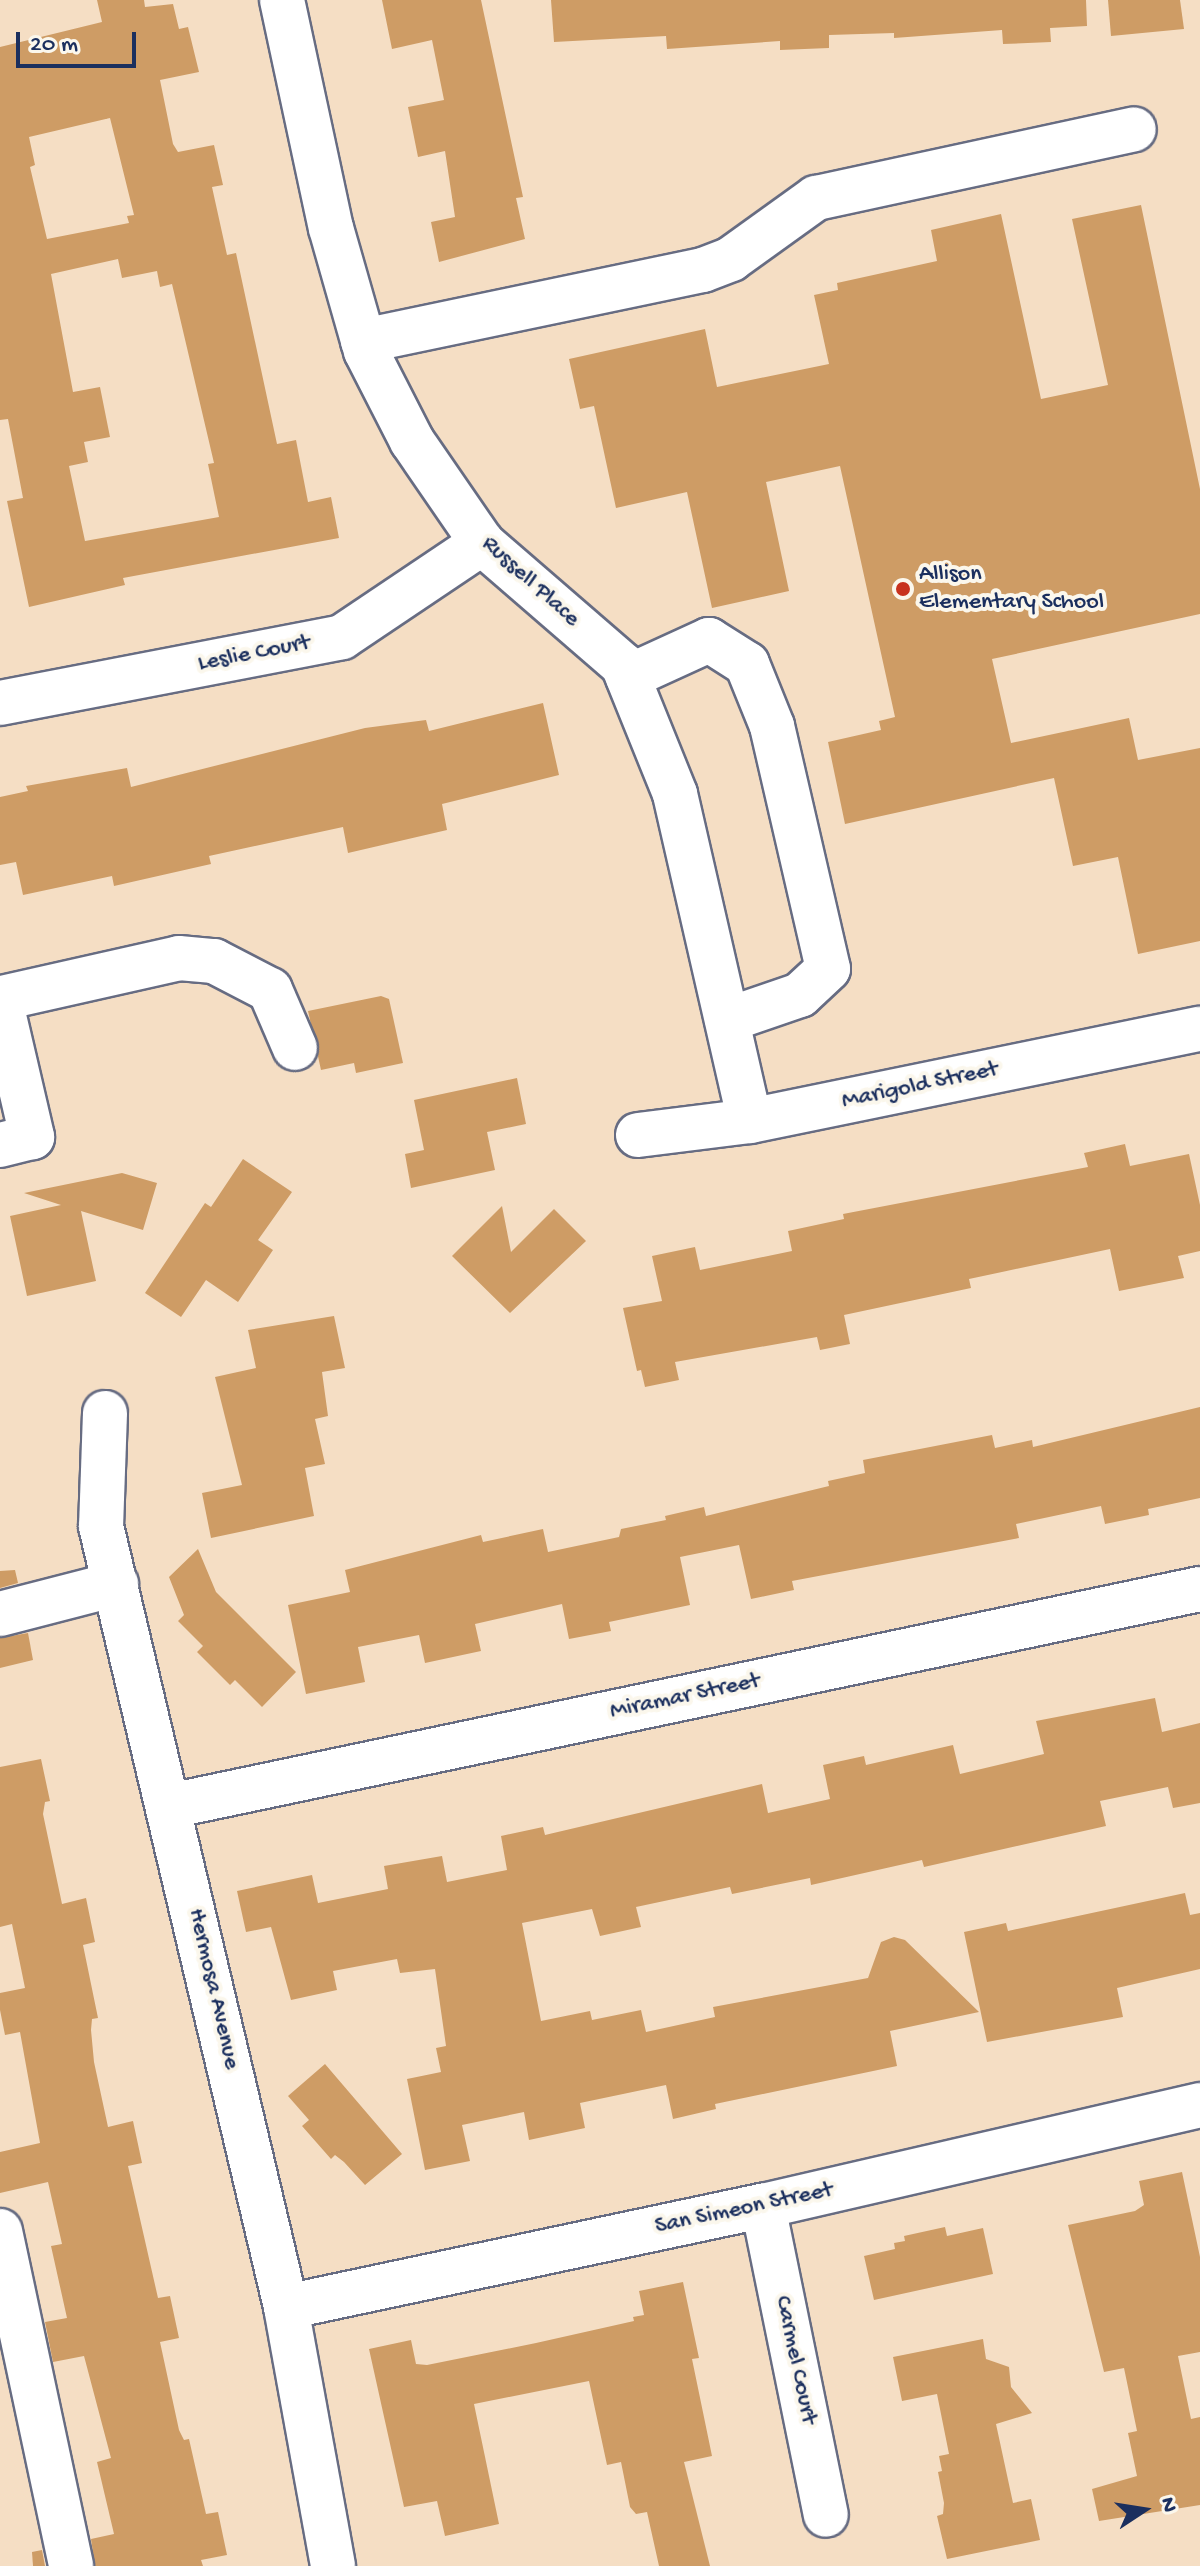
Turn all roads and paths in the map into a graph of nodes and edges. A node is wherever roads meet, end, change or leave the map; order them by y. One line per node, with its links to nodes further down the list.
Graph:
1 (282, 0): 3 (street, Russell Place)
2 (1134, 129): 3 (street)
3 (363, 341): 4 (street, Russell Place)
4 (482, 543): 5 (street, Russell Place); 6 (street, Leslie Court)
5 (628, 677): 8 (street, Russell Place); 8 (street)
6 (0, 703)
7 (1, 998): 10 (street); 13 (street)
8 (727, 1020): 11 (street, Russell Place)
9 (1200, 1029): 11 (street, Marigold Street)
10 (295, 1048)
11 (750, 1121): 12 (street, Marigold Street)
12 (638, 1135)
13 (0, 1145)
14 (105, 1413): 15 (street, Hermosa Avenue)
15 (116, 1584): 17 (street); 18 (street, Hermosa Avenue)
16 (1200, 1589): 18 (street, Miramar Street)
17 (0, 1614)
18 (170, 1806): 22 (street, Hermosa Avenue)
19 (1200, 2105): 20 (street, San Simeon Street)
20 (763, 2206): 22 (street, San Simeon Street); 23 (street, Carmel Court)
21 (0, 2231): 24 (street)
22 (286, 2307): 25 (street, Hermosa Avenue)
23 (826, 2515)
24 (71, 2566)
25 (333, 2566)

